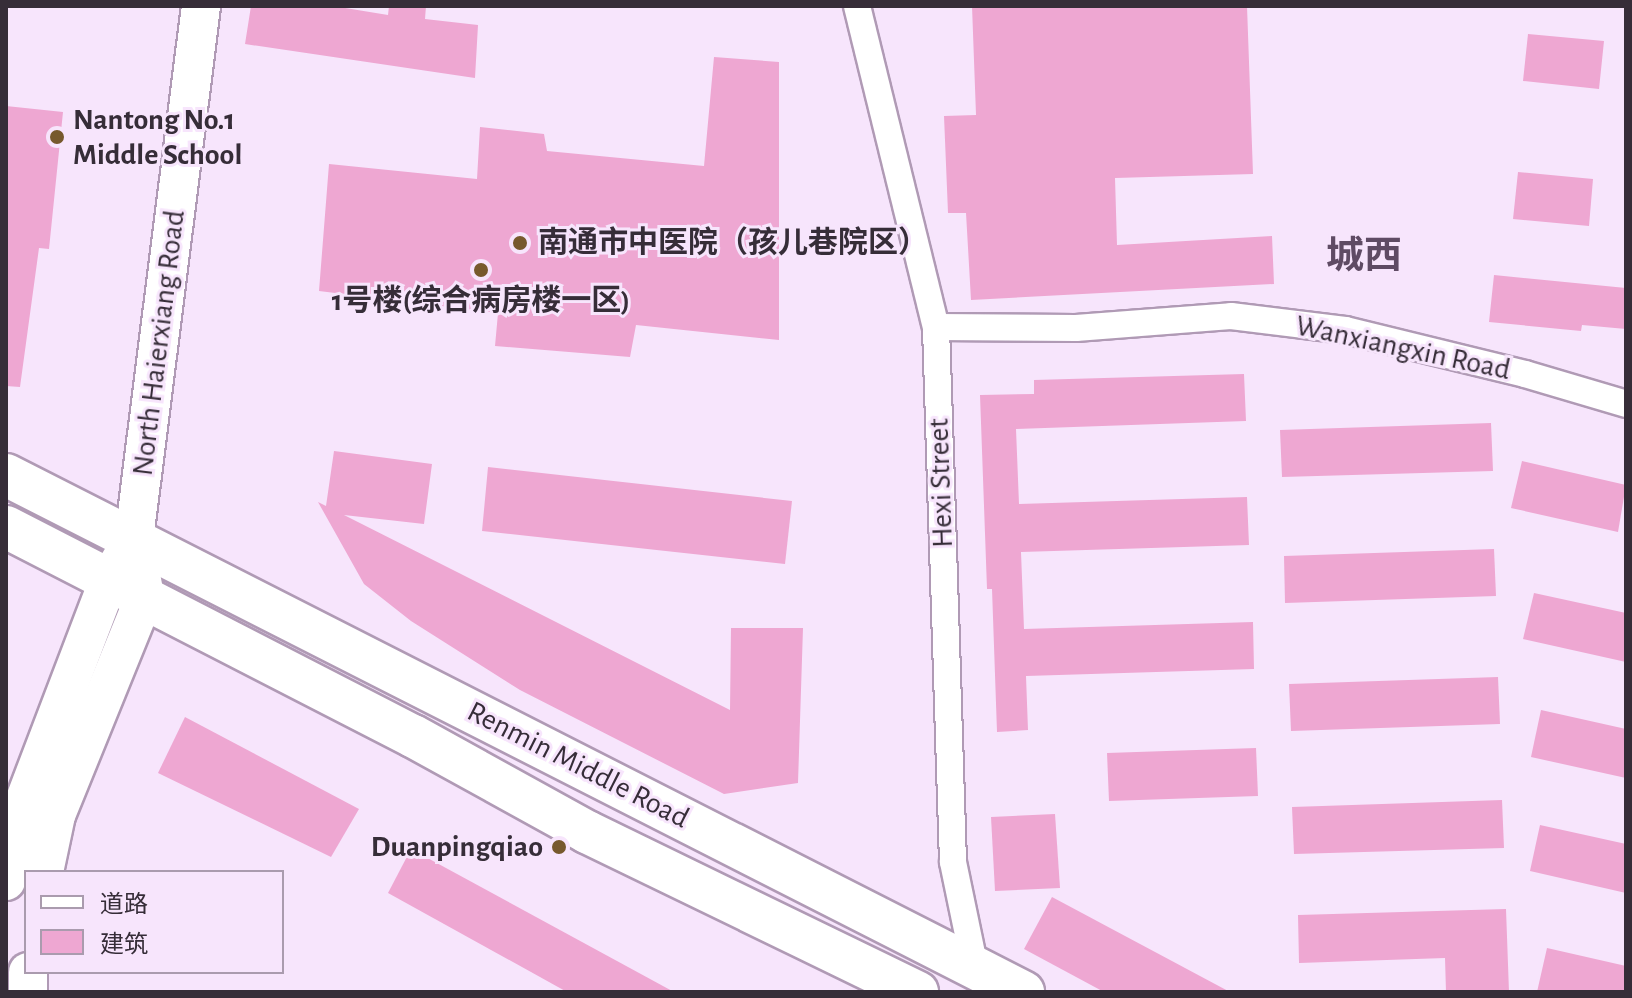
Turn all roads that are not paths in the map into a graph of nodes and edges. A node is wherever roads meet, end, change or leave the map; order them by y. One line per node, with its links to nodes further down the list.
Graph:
1 (201, 6): 7 (main road, North Haierxiang Road)
2 (857, 6): 3 (street, Hexi Street)
3 (936, 327): 4 (street, Wanxiangxin Road); 11 (street, Hexi Street)
4 (1626, 404)
5 (6, 475): 7 (main road, Renmin Middle Road)
6 (6, 527): 8 (main road, Renmin Middle Road)
7 (134, 538): 8 (main road); 11 (main road, Renmin Middle Road)
8 (127, 588): 9 (main road); 10 (main road); 12 (main road, Renmin Middle Road)
9 (44, 870)
10 (6, 881)
11 (975, 968): 13 (main road, Renmin Middle Road)
12 (917, 992)
13 (1023, 992)

